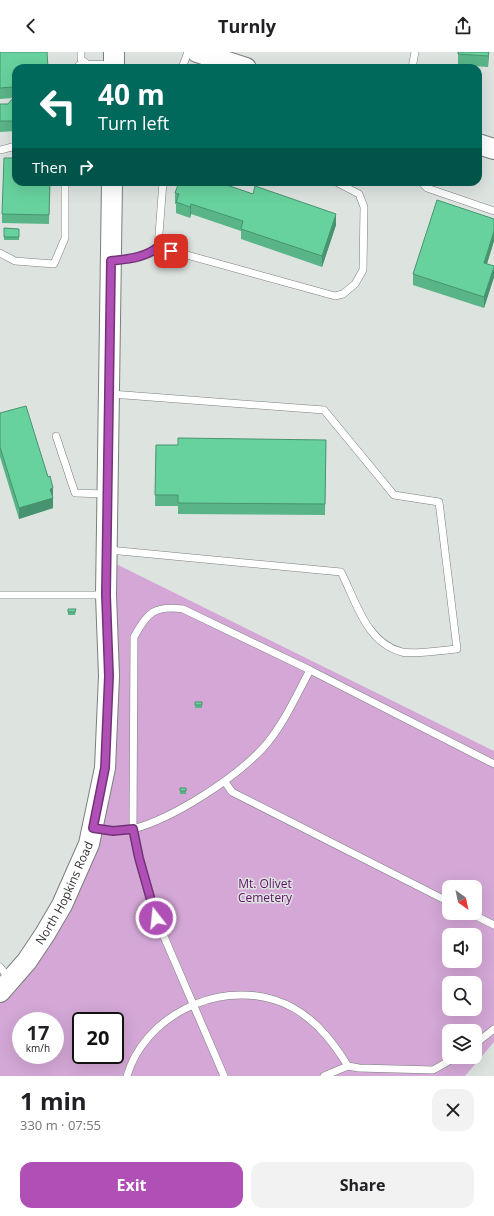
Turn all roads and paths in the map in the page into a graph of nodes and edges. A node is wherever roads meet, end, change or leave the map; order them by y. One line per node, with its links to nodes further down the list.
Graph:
1 (81, 52): 5 (lane)
2 (188, 52): 8 (lane)
3 (197, 52): 9 (main road)
4 (415, 52): 10 (lane)
5 (83, 62): 6 (lane); 7 (lane)
6 (114, 62)
7 (81, 64)
8 (184, 64)
9 (234, 64)
10 (413, 64)
11 (482, 145): 13 (main road)
12 (12, 147): 14 (lane)
13 (494, 149)
14 (0, 150)
15 (66, 186): 22 (lane)
16 (112, 186): 23 (main road, North Hopkins Road)
17 (163, 186): 21 (lane)
18 (344, 186): 21 (lane)
19 (425, 186): 20 (lane)
20 (494, 210)
21 (158, 247): 23 (lane)
22 (0, 253)
23 (111, 261): 24 (main road, North Hopkins Road)
24 (109, 394): 26 (main road, North Hopkins Road); 27 (lane)
25 (56, 436): 26 (lane)
26 (107, 494): 27 (main road, North Hopkins Road)
27 (106, 550): 29 (main road, North Hopkins Road)
28 (0, 595): 29 (lane)
29 (106, 595): 33 (main road, North Hopkins Road)
30 (310, 670): 31 (lane); 32 (lane); 34 (lane)
31 (494, 764)
32 (225, 782): 34 (lane); 35 (lane)
33 (93, 828): 34 (lane); 38 (main road, North Hopkins Road)
34 (133, 829): 39 (lane)
35 (442, 898)
36 (482, 919): 37 (lane)
37 (494, 925)
38 (4, 979)
39 (193, 1005): 43 (lane); 44 (lane); 45 (lane)
40 (494, 1029): 41 (lane)
41 (482, 1038)
42 (444, 1064): 43 (lane)
43 (348, 1066): 46 (lane)
44 (127, 1076)
45 (224, 1076)
46 (324, 1076)

